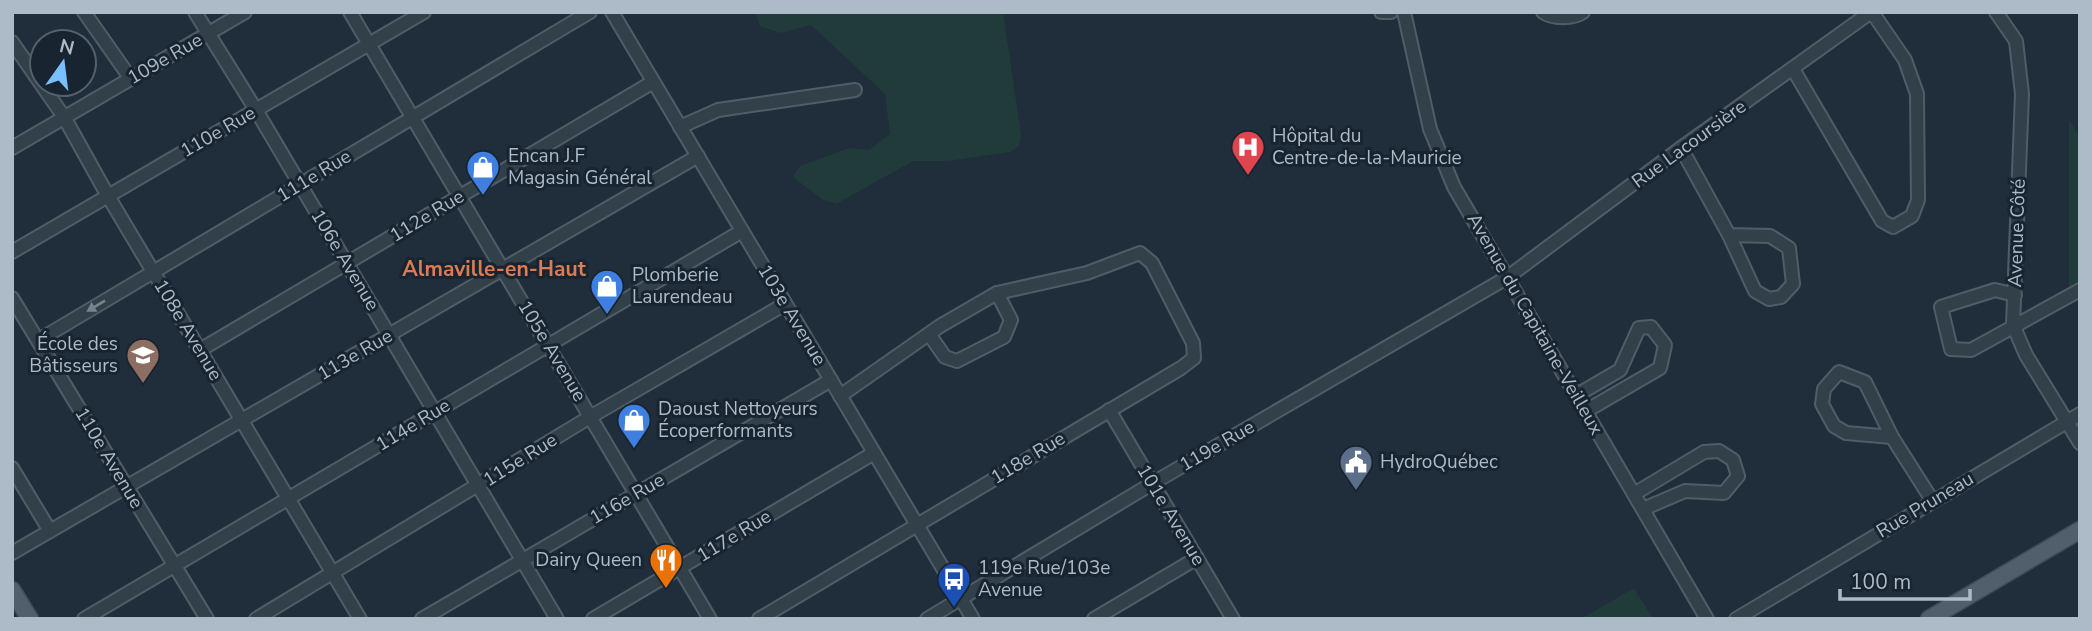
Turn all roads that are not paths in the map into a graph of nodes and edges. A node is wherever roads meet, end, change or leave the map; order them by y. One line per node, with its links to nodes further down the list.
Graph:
1 (84, 12): 19 (street)
2 (195, 12): 15 (street, 106e Avenue)
3 (245, 12): 15 (street, 109e Rue)
4 (350, 12): 17 (street, 105e Avenue)
5 (424, 12): 17 (street, 110e Rue)
6 (590, 12): 24 (street, 111e Rue)
7 (612, 12): 20 (street, 103e Avenue)
8 (1381, 12): 9 (street)
9 (1391, 12)
10 (1404, 12): 38 (street, Avenue du Capitaine-Veilleux)
11 (1543, 12): 12 (street)
12 (1583, 12)
13 (1872, 12): 18 (street, Rue Lacoursière); 18 (street)
14 (1996, 12): 41 (street, Avenue Côté)
15 (207, 34): 19 (street, 109e Rue); 22 (street, 106e Avenue)
16 (12, 42): 23 (street, 108e Avenue)
17 (369, 44): 22 (street, 110e Rue); 24 (street, 105e Avenue)
18 (1793, 69): 27 (street, Rue Lacoursière)
19 (131, 79): 23 (street, 109e Rue)
20 (653, 82): 25 (street, 103e Avenue); 31 (street, 112e Rue)
21 (855, 90): 25 (street)
22 (256, 110): 29 (street, 106e Avenue); 30 (street, 110e Rue)
23 (64, 117): 26 (street, 109e Rue); 30 (street, 108e Avenue)
24 (413, 117): 29 (street, 111e Rue); 31 (street, 105e Avenue)
25 (680, 127): 28 (street, 103e Avenue)
26 (12, 148)
27 (1681, 148): 33 (street); 38 (street, Rue Lacoursière)
28 (698, 156): 32 (street, 103e Avenue); 36 (street, 113e Rue)
29 (300, 185): 35 (street, 106e Avenue); 37 (street, 111e Rue)
30 (108, 196): 34 (street, 110e Rue); 37 (street, 108e Avenue)
31 (460, 196): 35 (street, 112e Rue); 36 (street, 105e Avenue)
32 (742, 231): 43 (street, 103e Avenue); 48 (street, 114e Rue)
33 (1729, 236): 33 (street)
34 (12, 252)
35 (346, 263): 46 (street, 106e Avenue); 49 (street, 112e Rue)
36 (503, 269): 46 (street, 113e Rue); 48 (street, 105e Avenue)
37 (153, 272): 47 (street, 111e Rue, one-way to 47); 49 (street, 108e Avenue)
38 (1508, 277): 51 (street, Avenue du Capitaine-Veilleux); 64 (street, 119e Rue)
39 (2080, 290): 44 (street)
40 (997, 293): 45 (street); 45 (street); 53 (street, 118e Rue)
41 (2015, 295): 44 (street, Avenue Côté); 44 (street)
42 (12, 298): 47 (street, 110e Avenue)
43 (785, 304): 50 (street, 103e Avenue); 57 (street, 115e Rue)
44 (2013, 325): 59 (street, Avenue Côté)
45 (929, 334): 52 (street)
46 (389, 335): 55 (street, 106e Avenue); 58 (street, 113e Rue)
47 (39, 340): 66 (street, 110e Avenue)
48 (548, 345): 55 (street, 114e Rue); 57 (street, 105e Avenue)
49 (200, 350): 58 (street, 108e Avenue)
50 (831, 380): 52 (street, 103e Avenue); 67 (street, 116e Rue)
51 (1577, 395): 54 (street, Avenue du Capitaine-Veilleux); 54 (street)
52 (841, 396): 62 (street, 103e Avenue)
53 (1109, 410): 64 (street, 101e Avenue); 72 (street, 118e Rue)
54 (1586, 411): 68 (street, Avenue du Capitaine-Veilleux)
55 (435, 412): 65 (street, 106e Avenue); 69 (street, 114e Rue)
56 (2080, 414): 59 (street, Rue Pruneau)
57 (590, 417): 65 (street, 115e Rue); 67 (street, 105e Avenue)
58 (242, 420): 66 (street, 113e Rue); 69 (street, 108e Avenue)
59 (2067, 421): 61 (street, Avenue Côté); 70 (street, Rue Pruneau)
60 (1892, 437): 60 (street); 70 (street)
61 (2080, 443)
62 (874, 453): 72 (street, 103e Avenue); 79 (street, 117e Rue)
63 (12, 468): 74 (street)
64 (1153, 484): 76 (street, 101e Avenue); 82 (street, 119e Rue)
65 (478, 486): 77 (street, 106e Avenue); 80 (street, 115e Rue)
66 (127, 487): 74 (street, 113e Rue); 78 (street, 110e Avenue)
67 (636, 494): 77 (street, 116e Rue); 79 (street, 105e Avenue)
68 (1634, 494): 71 (street, Avenue du Capitaine-Veilleux); 71 (street)
69 (289, 498): 78 (street, 114e Rue); 80 (street, 108e Avenue)
70 (1932, 500): 99 (street, Rue Pruneau)
71 (1643, 509): 98 (street, Avenue du Capitaine-Veilleux)
72 (917, 524): 82 (street, 103e Avenue); 93 (street, 118e Rue)
73 (2080, 530): 83 (main road)
74 (50, 531): 75 (street, 113e Rue)
75 (12, 554)
76 (1196, 558): 96 (street); 97 (street, 101e Avenue)
77 (522, 560): 89 (street, 116e Rue); 90 (street, 106e Avenue)
78 (175, 565): 85 (street, 114e Rue); 86 (street, 110e Avenue)
79 (680, 567): 91 (street, 117e Rue); 92 (street, 105e Avenue)
80 (333, 573): 87 (street, 115e Rue); 88 (street, 108e Avenue)
81 (12, 590): 84 (main road)
82 (961, 598): 94 (street, 119e Rue); 95 (street, 103e Avenue)
83 (1935, 617)
84 (30, 619)
85 (85, 619)
86 (207, 619)
87 (256, 619)
88 (360, 619)
89 (422, 619)
90 (557, 619)
91 (593, 619)
92 (710, 619)
93 (758, 619)
94 (927, 619)
95 (973, 619)
96 (1094, 619)
97 (1233, 619)
98 (1707, 619)
99 (1736, 619)

